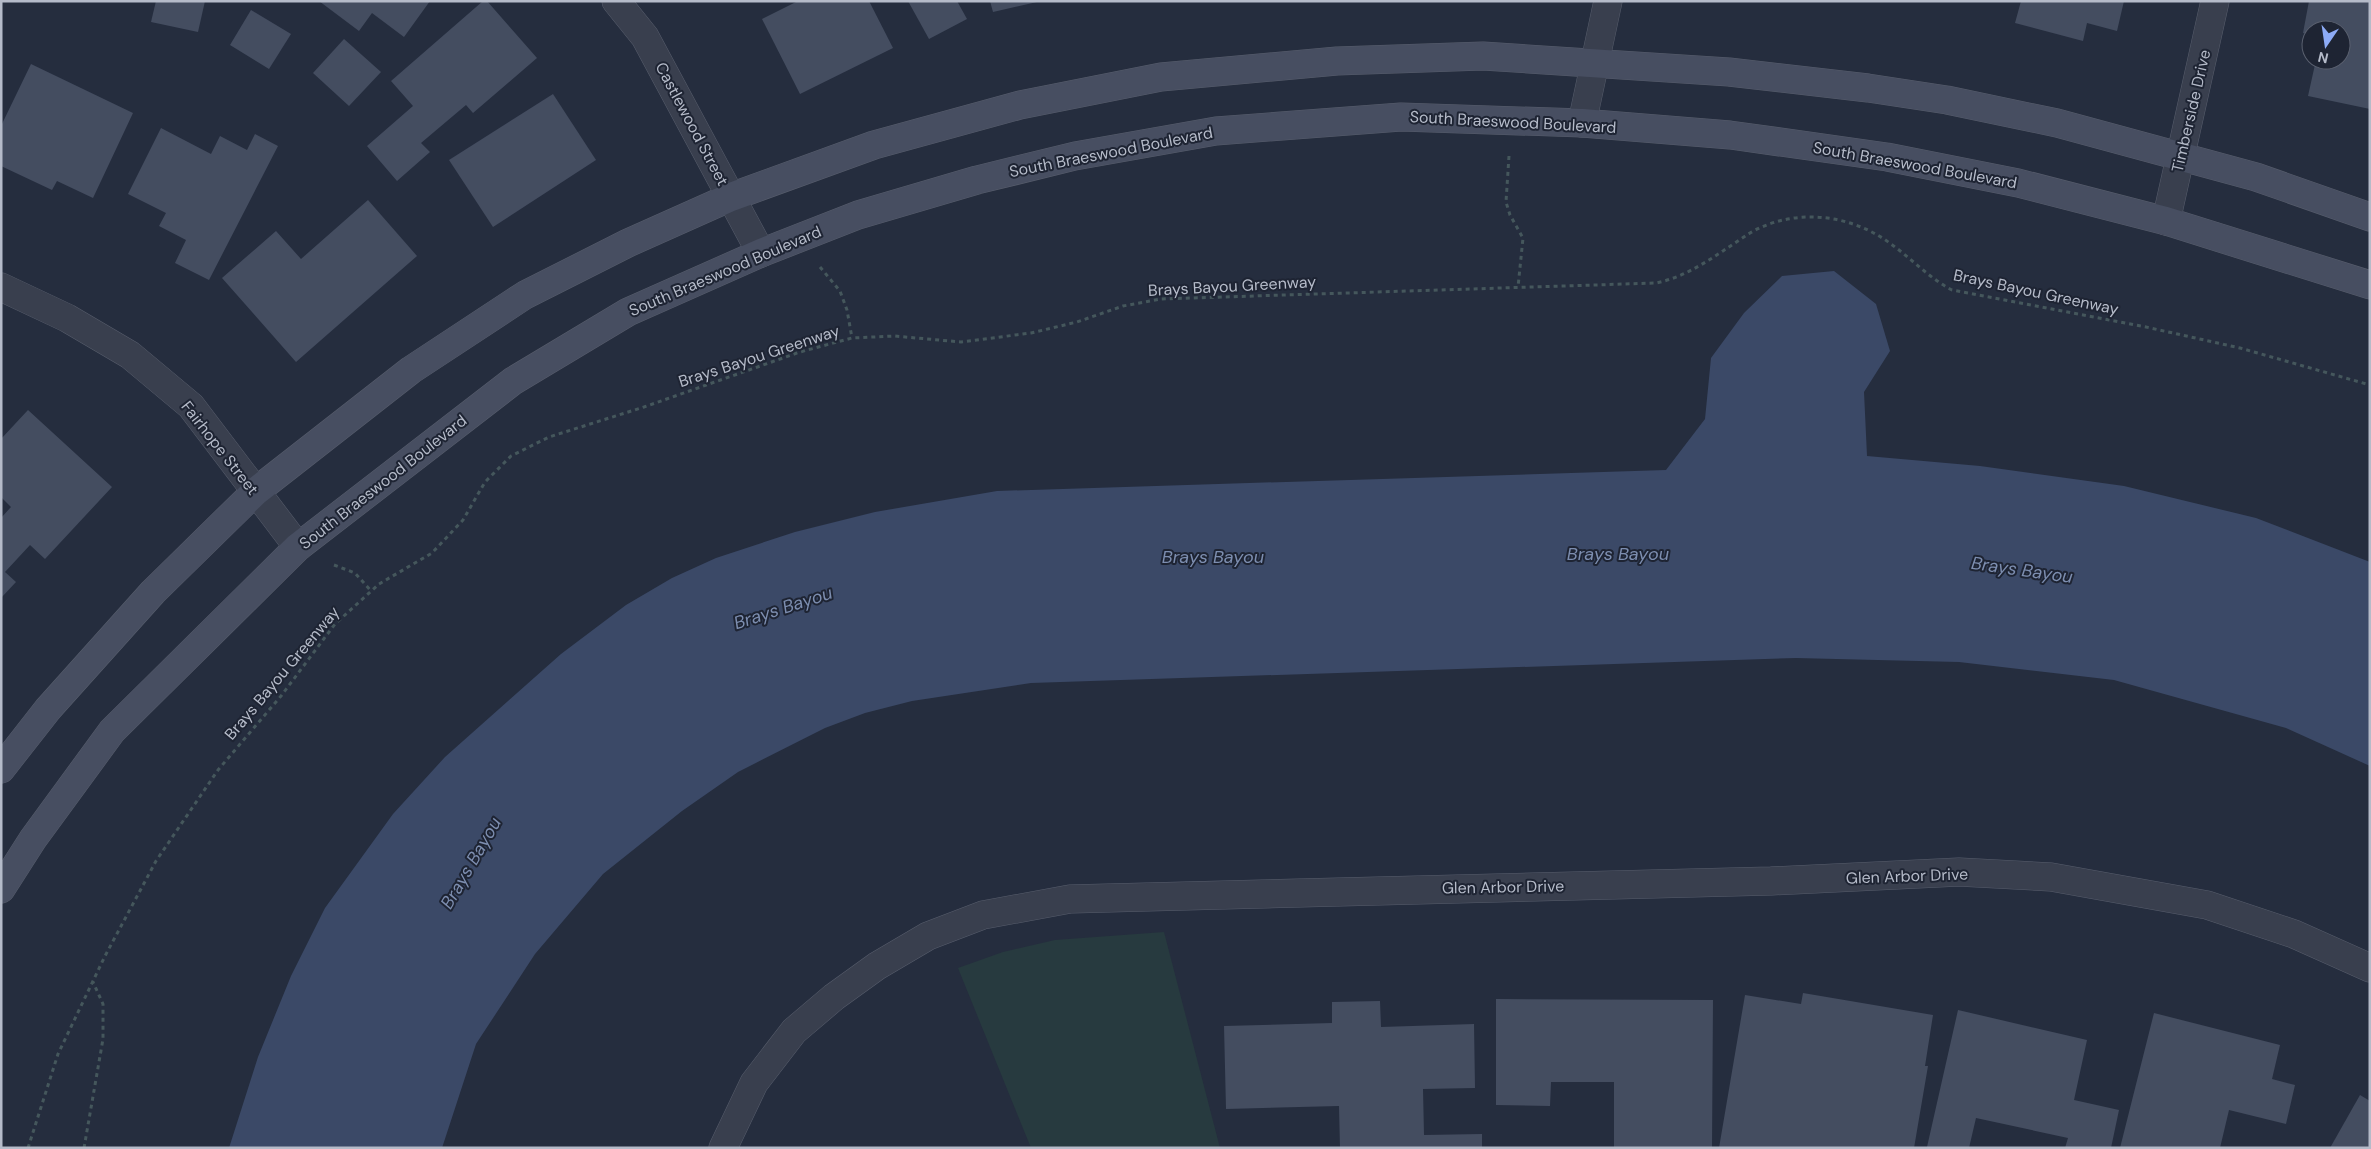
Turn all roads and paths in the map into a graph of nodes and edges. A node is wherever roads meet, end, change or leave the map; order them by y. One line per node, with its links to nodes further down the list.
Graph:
1 (616, 1): 8 (street, Castlewood Street)
2 (1608, 1): 4 (street)
3 (2215, 1): 7 (street, Timberside Drive)
4 (1594, 62): 6 (street); 7 (main road); 8 (main road)
5 (1512, 120): 6 (main road, South Braeswood Boulevard); 11 (main road, South Braeswood Boulevard); 15 (path)
6 (1582, 123): 10 (main road, South Braeswood Boulevard)
7 (2181, 157): 9 (main road); 10 (street, Timberside Drive)
8 (731, 197): 12 (street, Castlewood Street); 18 (main road)
9 (2370, 217)
10 (2166, 221): 13 (main road, South Braeswood Boulevard)
11 (807, 234): 12 (main road, South Braeswood Boulevard); 16 (path)
12 (761, 253): 19 (main road, South Braeswood Boulevard)
13 (2370, 285)
14 (1, 286): 18 (street, Fairhope Street)
15 (1518, 287): 16 (path, Brays Bayou Greenway); 17 (path, Brays Bayou Greenway)
16 (852, 338): 21 (path, Brays Bayou Greenway)
17 (2370, 385)
18 (255, 492): 19 (street, Fairhope Street); 22 (main road)
19 (298, 547): 23 (main road, South Braeswood Boulevard)
20 (325, 562): 21 (path)
21 (371, 591): 25 (path, Brays Bayou Greenway)
22 (1, 769)
23 (1, 889)
24 (2370, 968): 28 (street, Glen Arbor Drive)
25 (93, 981): 26 (path, Brays Bayou Greenway); 27 (path)
26 (28, 1148)
27 (84, 1148)
28 (723, 1148)

